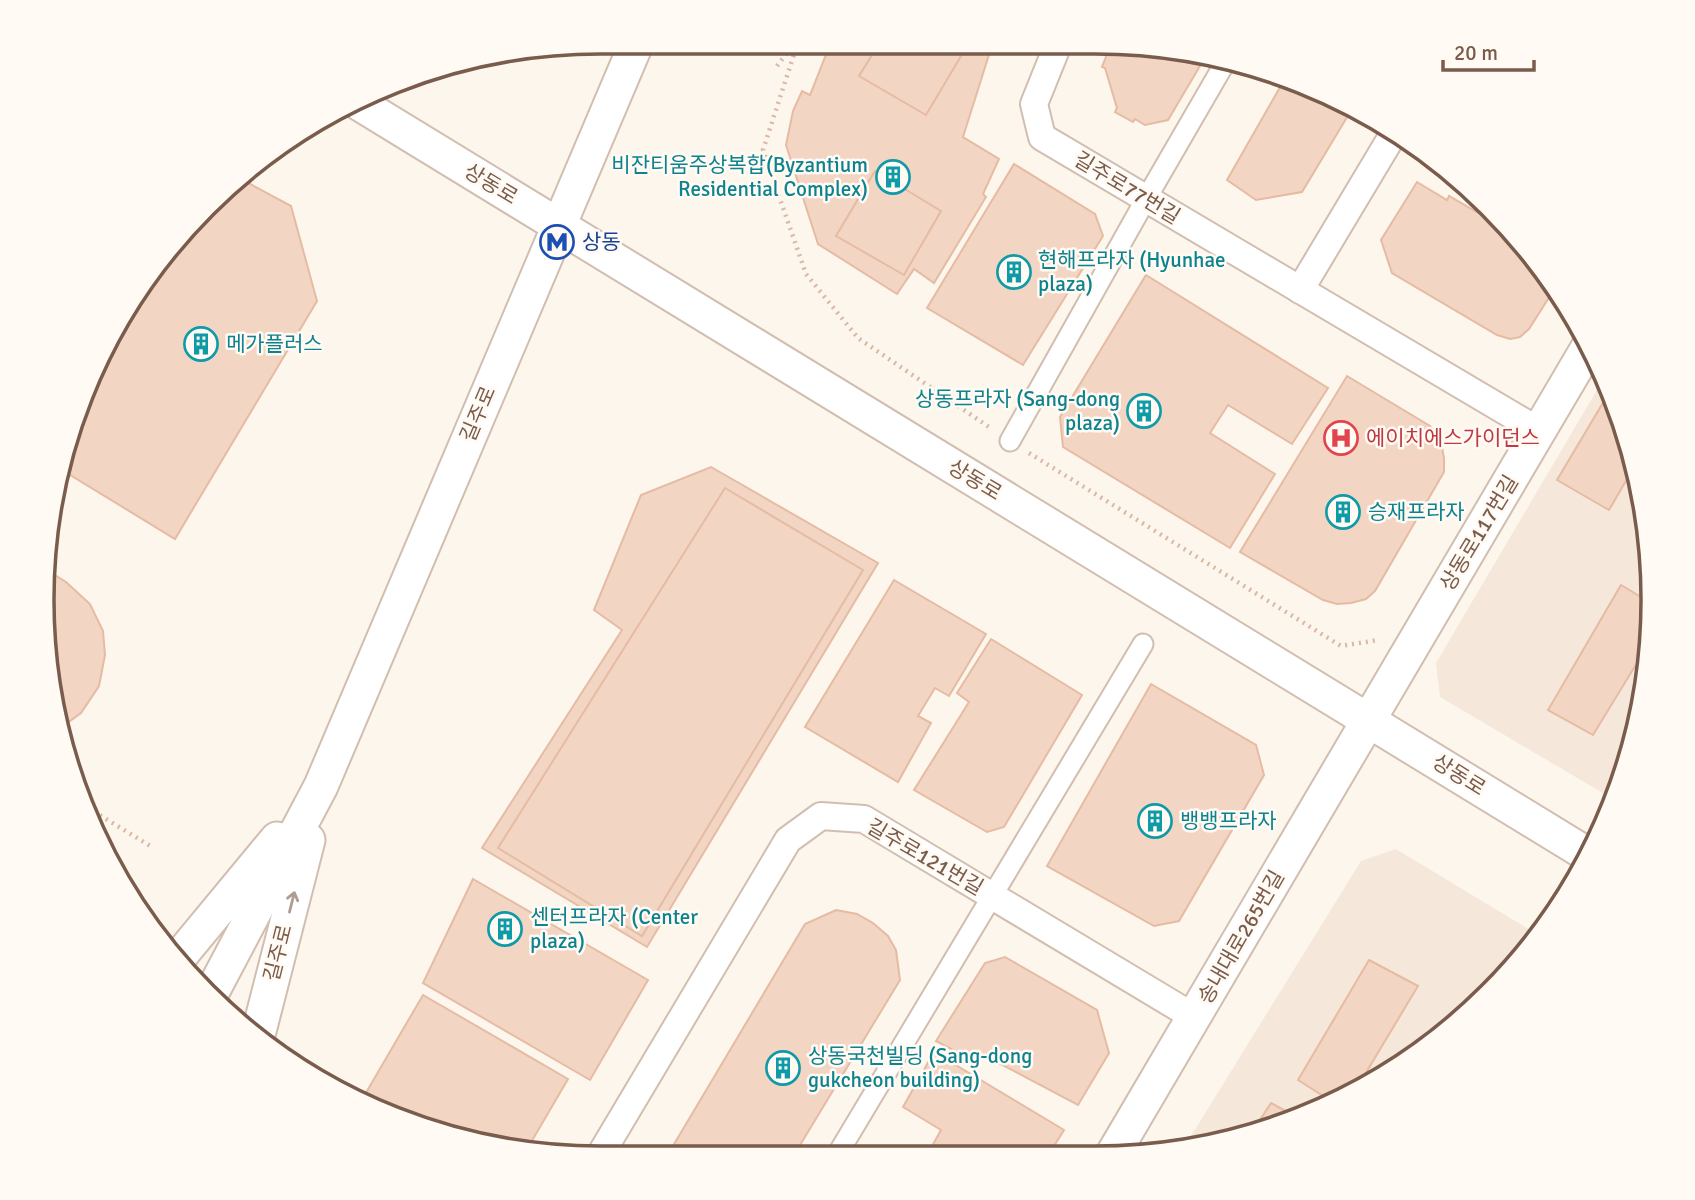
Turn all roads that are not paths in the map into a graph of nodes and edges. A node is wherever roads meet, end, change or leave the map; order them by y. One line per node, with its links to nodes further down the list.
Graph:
1 (631, 54): 7 (street, 길주로)
2 (1054, 54): 6 (street, 길주로77번길)
3 (1221, 70): 6 (street)
4 (366, 108): 7 (street, 상동로)
5 (1389, 141): 8 (street)
6 (1146, 199): 8 (street, 길주로77번길); 11 (street)
7 (559, 226): 13 (street, 상동로); 14 (street, 길주로)
8 (1300, 290): 10 (street, 길주로77번길)
9 (1583, 356): 10 (street, 상동로117번길)
10 (1539, 430): 13 (street, 상동로117번길)
11 (1010, 441)
12 (1143, 644): 16 (street)
13 (1369, 720): 15 (street, 상동로); 19 (street, 송내대로265번길)
14 (321, 786): 17 (street, 길주로); 18 (street, 길주로); 20 (street, 길주로, one-way to 14)
15 (1580, 850)
16 (991, 896): 19 (street, 길주로121번길); 22 (street, 길주로121번길); 23 (street)
17 (183, 952)
18 (215, 987)
19 (1194, 1017): 21 (street, 송내대로265번길)
20 (260, 1027)
21 (1118, 1145)
22 (606, 1146)
23 (842, 1146)

